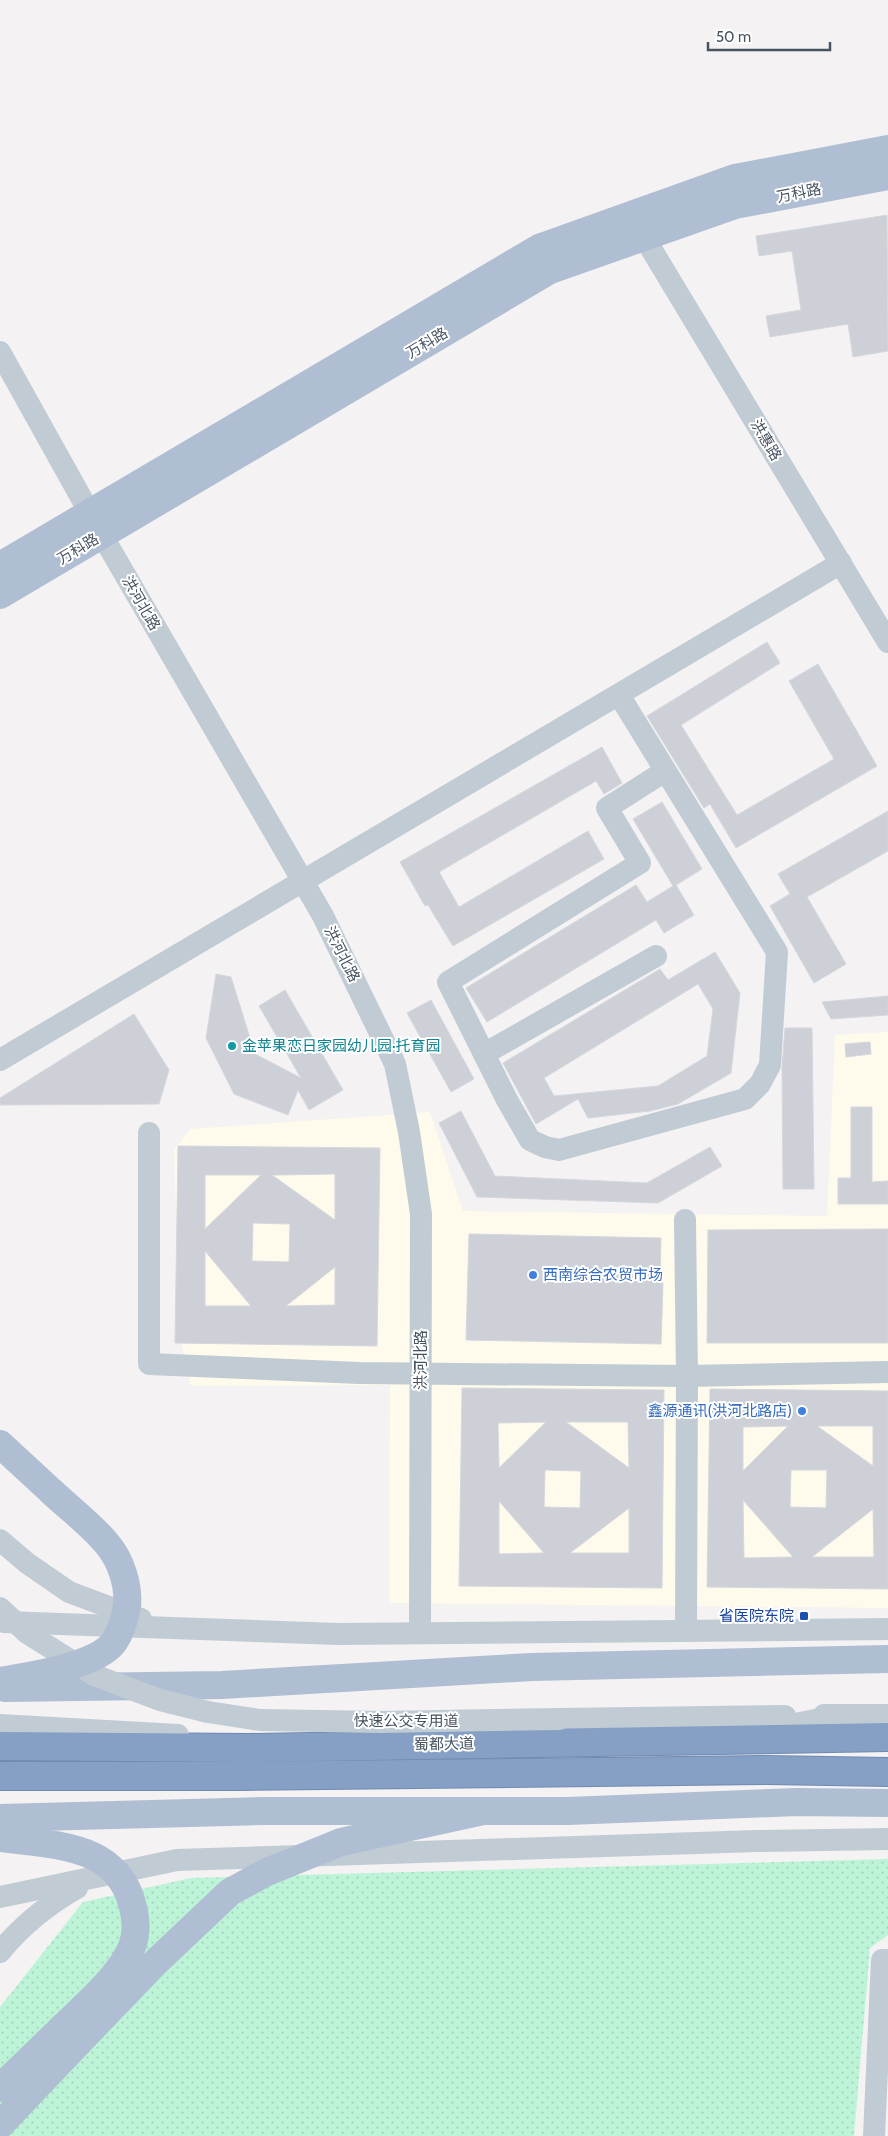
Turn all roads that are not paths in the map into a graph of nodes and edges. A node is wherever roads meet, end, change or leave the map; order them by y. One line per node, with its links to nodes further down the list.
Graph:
1 (888, 149): 5 (main road, 万科路)
2 (888, 176): 3 (main road, 万科路)
3 (644, 237): 5 (main road, 万科路); 6 (street, 洪惠路)
4 (0, 352): 5 (street, 洪河北路)
5 (96, 524): 7 (main road, 万科路); 8 (main road, 万科路); 12 (street, 洪河北路)
6 (841, 563): 9 (street, 洪惠路); 10 (street)
7 (0, 566)
8 (0, 595)
9 (888, 642)
10 (619, 694): 11 (street); 12 (street)
11 (665, 771): 14 (street); 14 (street)
12 (302, 882): 15 (street); 19 (street, 洪河北路)
13 (656, 956): 14 (street)
14 (484, 1054)
15 (0, 1060)
16 (150, 1133): 19 (street)
17 (685, 1220): 20 (street)
18 (888, 1372): 20 (street)
19 (422, 1374): 20 (street); 28 (street, 洪河北路)
20 (687, 1376): 27 (street)
21 (0, 1444): 30 (main road, bridge)
22 (0, 1540): 25 (street)
23 (0, 1608): 32 (street, 快速公交专用道, bridge)
24 (0, 1622): 25 (street)
25 (166, 1628): 28 (street)
26 (888, 1629): 27 (street)
27 (686, 1631): 28 (street)
28 (420, 1633)
29 (888, 1659): 31 (main road, bridge)
30 (0, 1681)
31 (0, 1688)
32 (839, 1715): 33 (street, 快速公交专用道); 34 (street, 快速公交专用道)
33 (888, 1715)
34 (0, 1725)
35 (888, 1737): 36 (highway, 蜀都大道)
36 (0, 1746)
37 (888, 1772): 38 (highway, 蜀都大道)
38 (0, 1776)
39 (888, 1803): 40 (main road)
40 (483, 1812): 41 (main road, bridge); 49 (main road, bridge)
41 (0, 1818)
42 (0, 1838): 48 (main road, bridge)
43 (888, 1839): 44 (street)
44 (96, 1877): 45 (street); 46 (street)
45 (0, 1897)
46 (0, 1952)
47 (888, 1960): 50 (street)
48 (0, 2088)
49 (0, 2125)
50 (874, 2136)

